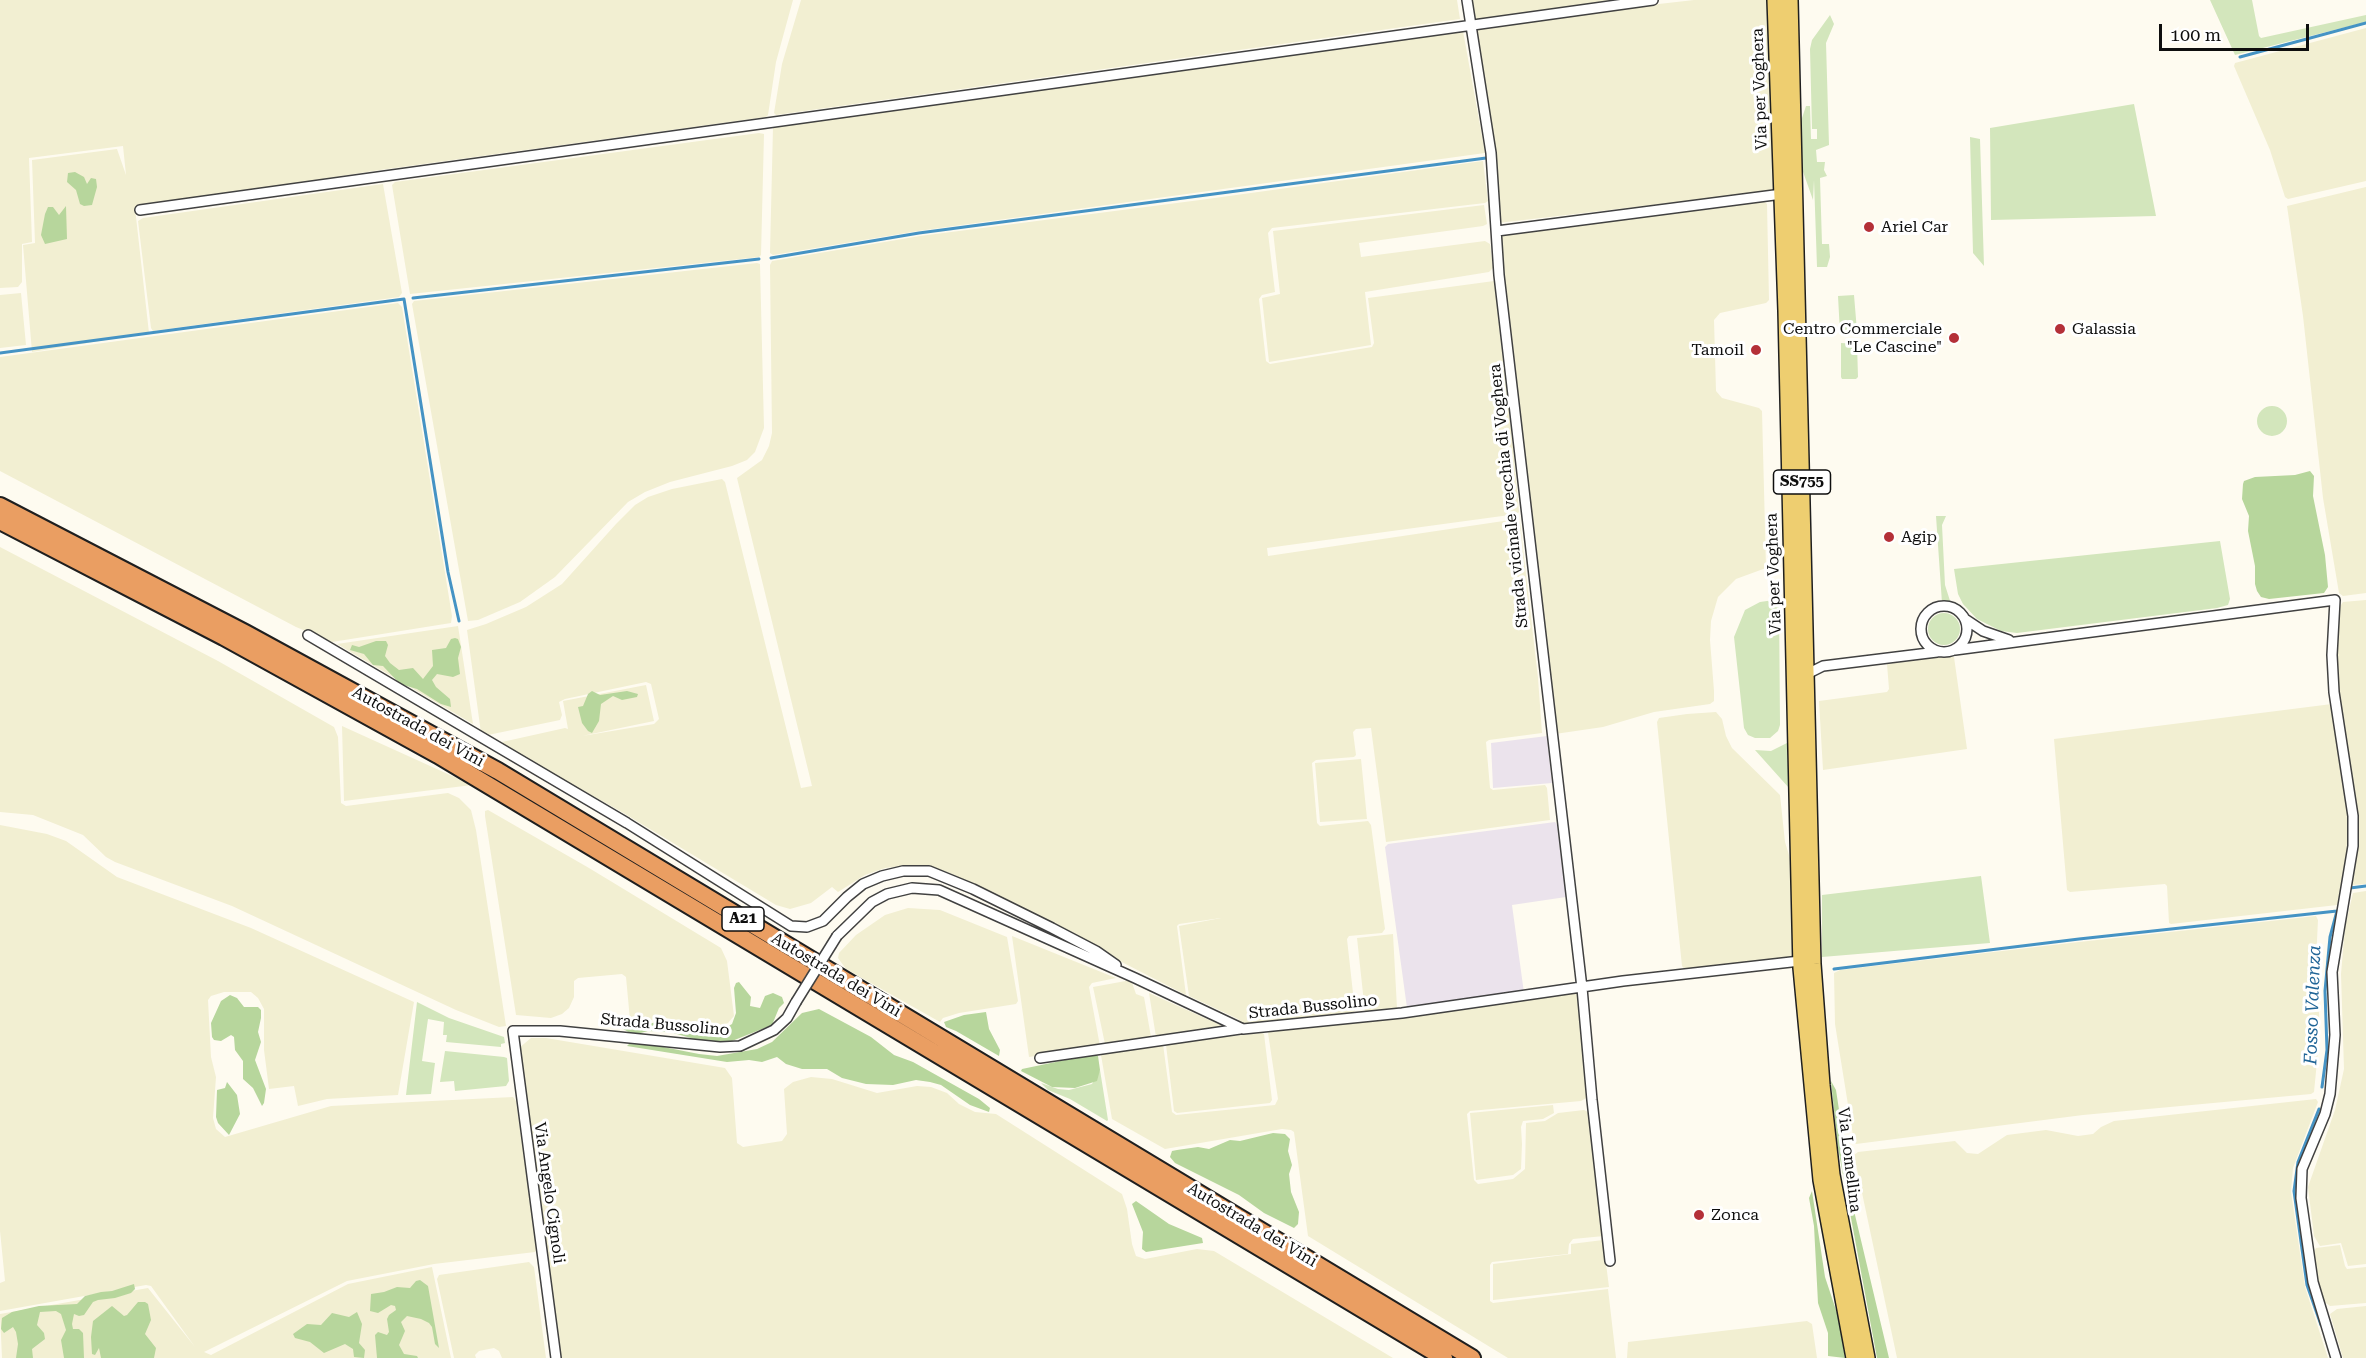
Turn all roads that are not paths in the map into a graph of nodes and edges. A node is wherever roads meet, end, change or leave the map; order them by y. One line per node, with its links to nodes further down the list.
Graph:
1 (1467, 0): 5 (street, Strada vicinale vecchia di Voghera)
2 (1653, 0): 5 (street)
3 (1775, 0): 6 (main road, Via per Voghera / SS755)
4 (1790, 0): 16 (main road, Via per Voghera / SS755)
5 (1471, 24): 7 (street); 8 (street, Strada vicinale vecchia di Voghera)
6 (1782, 194): 8 (street); 17 (main road, Via per Voghera / SS755)
7 (140, 210)
8 (1497, 231): 19 (street, Strada vicinale vecchia di Voghera)
9 (0, 506): 26 (highway, Autostrada dei Vini / A21)
10 (0, 521): 25 (highway, Autostrada dei Vini / A21)
11 (1965, 619): 13 (street); 14 (street); 15 (street)
12 (308, 635): 18 (street)
13 (2014, 641): 14 (street); 29 (street)
14 (1955, 650): 15 (street)
15 (1940, 652): 16 (street)
16 (1807, 674): 17 (main road, Via per Voghera / SS755)
17 (1805, 964): 19 (street, Strada Bussolino); 27 (main road, Via Lomellina); 28 (main road, Via Lomellina)
18 (1136, 978): 20 (street, Strada Bussolino); 21 (street, Strada Bussolino, bridge)
19 (1582, 988): 20 (street, Strada Bussolino); 23 (street, Strada vicinale vecchia di Voghera)
20 (1243, 1029): 22 (street)
21 (513, 1031): 24 (street, Via Angelo Cignoli)
22 (1040, 1058)
23 (1610, 1261)
24 (556, 1358)
25 (1444, 1358)
26 (1472, 1358)
27 (1854, 1358)
28 (1867, 1358)
29 (2336, 1358)

